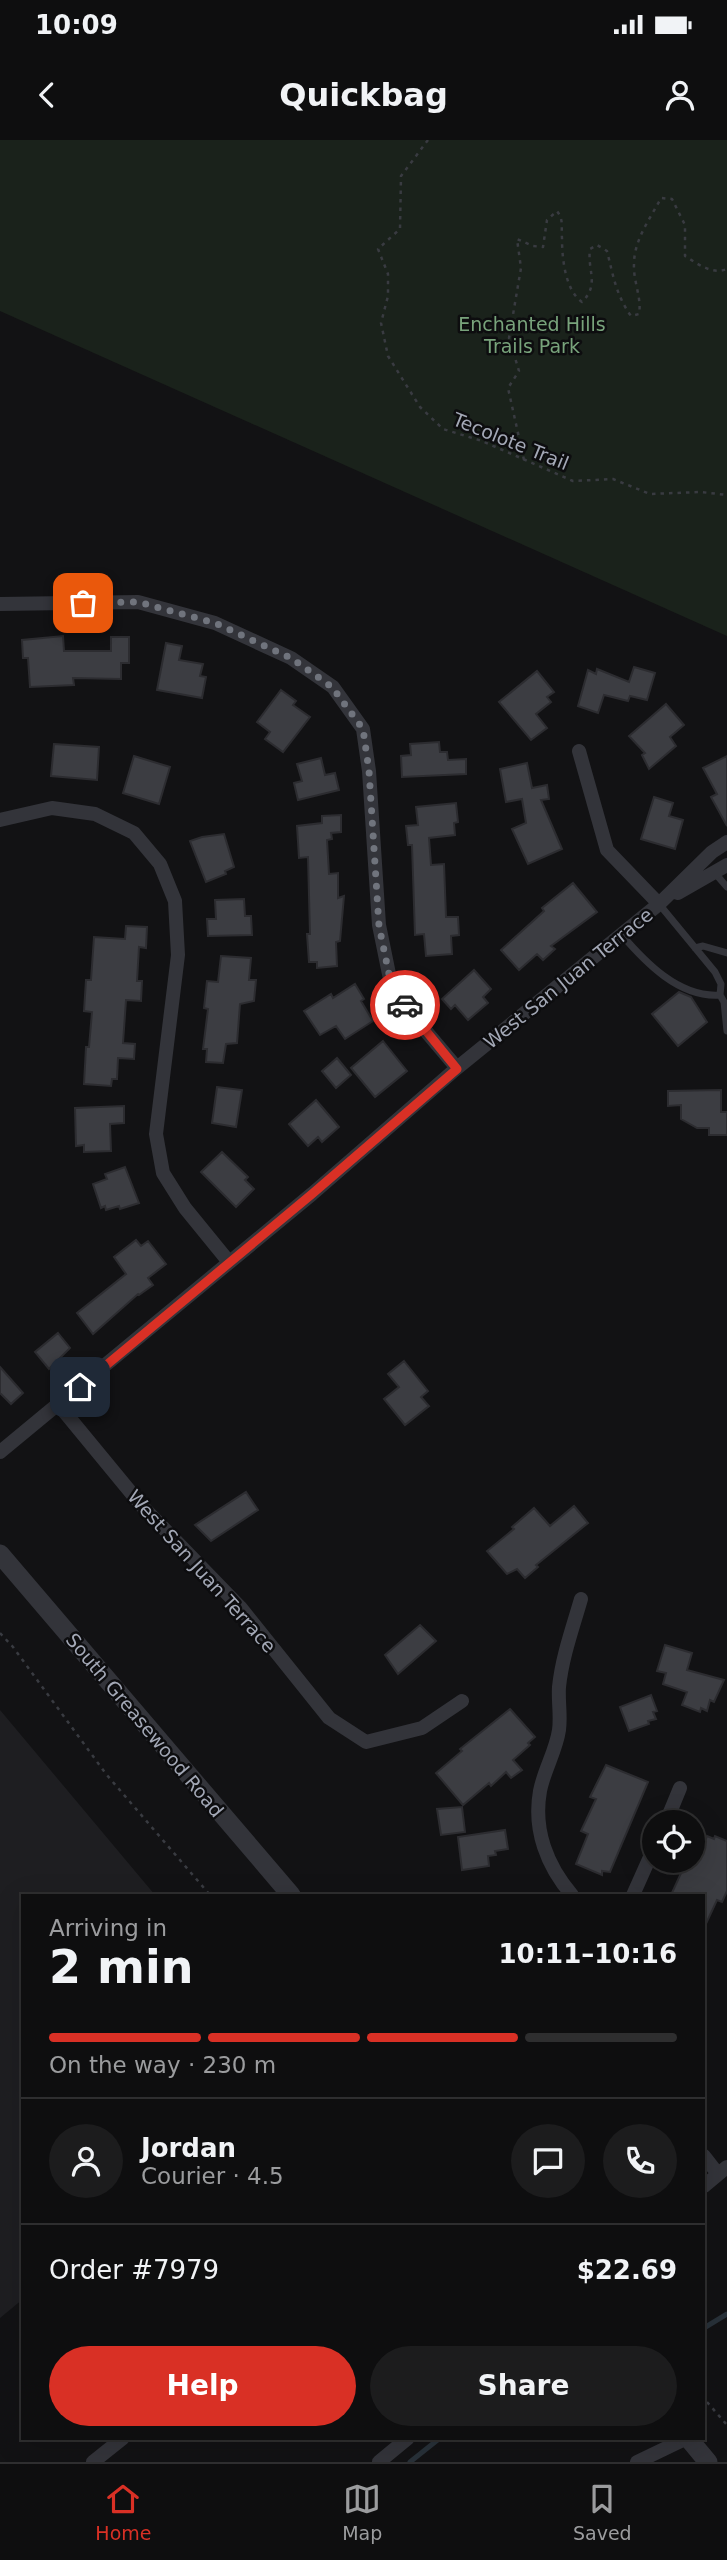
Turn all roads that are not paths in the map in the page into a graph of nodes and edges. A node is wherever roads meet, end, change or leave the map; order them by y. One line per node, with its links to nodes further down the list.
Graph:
1 (0, 604): 14 (street)
2 (579, 751): 7 (street)
3 (0, 820): 15 (street)
4 (727, 842): 7 (street, West San Juan Terrace)
5 (720, 868): 6 (lane); 7 (street, West San Juan Terrace)
6 (727, 887)
7 (659, 904): 8 (street, West San Juan Terrace); 9 (lane)
8 (621, 934): 12 (lane); 14 (street, West San Juan Terrace)
9 (695, 948): 10 (lane); 11 (lane)
10 (727, 953)
11 (723, 981): 12 (lane)
12 (720, 995): 13 (lane)
13 (727, 1031)
14 (457, 1069): 15 (street, West San Juan Terrace)
15 (229, 1262): 16 (street, West San Juan Terrace)
16 (58, 1404): 17 (street, West San Juan Terrace); 20 (street, West San Juan Terrace)
17 (0, 1452)
18 (0, 1554): 24 (street, South Greasewood Road)
19 (581, 1598): 25 (street)
20 (462, 1701)
21 (680, 1788): 22 (street)
22 (671, 1810)
23 (643, 1873): 26 (street)
24 (290, 1894)
25 (571, 1894)
26 (634, 1894)
27 (705, 2157): 28 (street)
28 (723, 2170): 29 (street)
29 (705, 2185)
30 (120, 2440): 34 (street)
31 (406, 2440): 35 (street)
32 (683, 2440): 36 (street)
33 (689, 2440): 37 (street)
34 (93, 2462)
35 (379, 2462)
36 (637, 2462)
37 (708, 2462)

